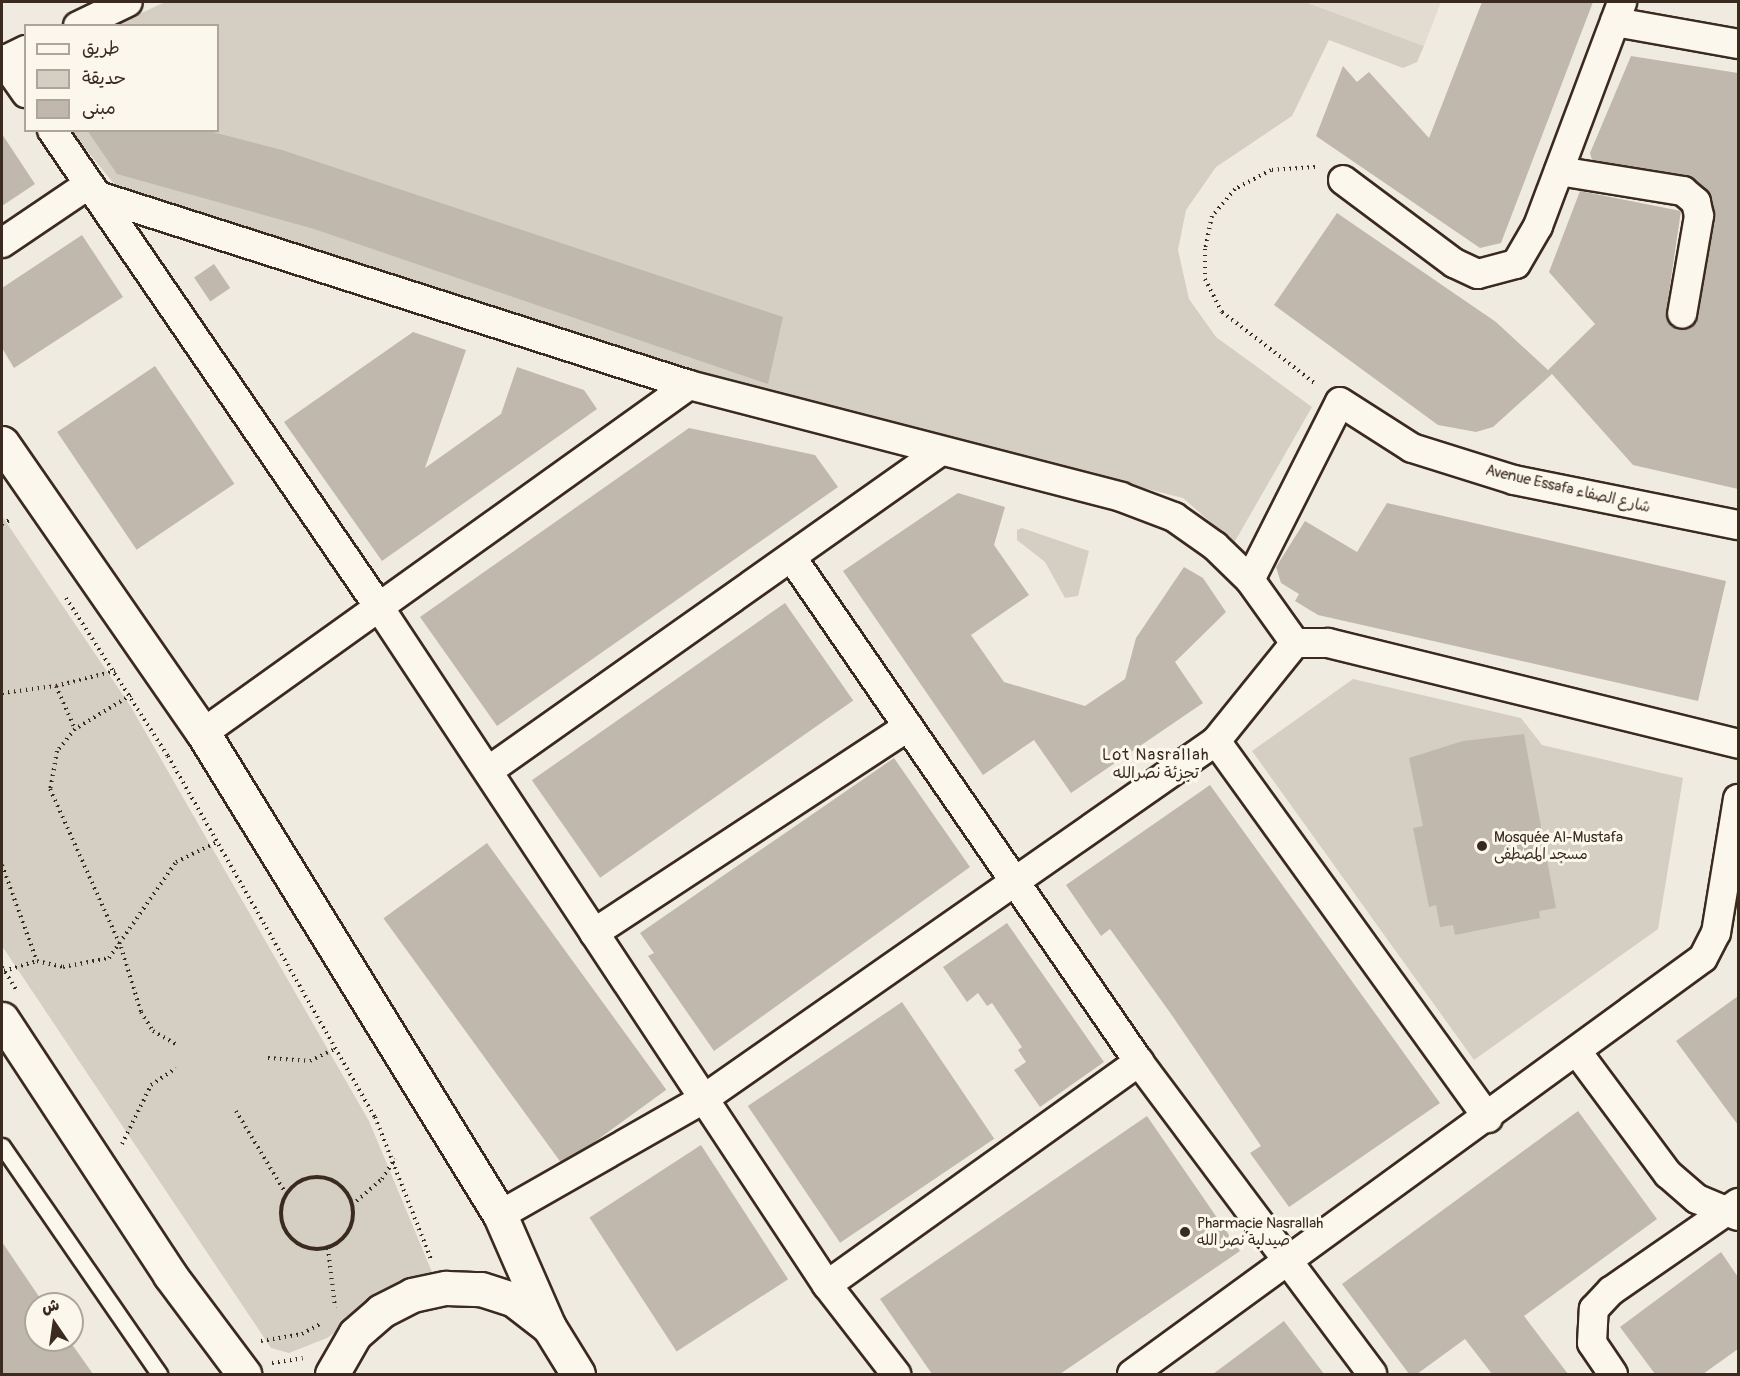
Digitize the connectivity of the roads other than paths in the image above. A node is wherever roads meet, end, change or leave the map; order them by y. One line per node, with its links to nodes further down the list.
1 (128, 2): 3 (street)
2 (1619, 12): 4 (street); 8 (street)
3 (76, 17)
4 (1738, 44)
5 (10, 57): 6 (street)
6 (24, 88)
7 (53, 132): 10 (street)
8 (1559, 171): 9 (street); 12 (street)
9 (1343, 180)
10 (95, 190): 11 (street); 13 (street); 19 (street)
11 (2, 243)
12 (1682, 314)
13 (689, 385): 15 (street); 19 (street)
14 (2, 443): 22 (main road)
15 (938, 453): 17 (street); 18 (street)
16 (1738, 525): 18 (street, Avenue Essafa شارع الصفاء)
17 (792, 558): 21 (street); 25 (street)
18 (1250, 580): 20 (street)
19 (381, 610): 22 (street); 25 (street)
20 (1295, 643): 23 (street); 24 (street)
21 (908, 727): 27 (street); 28 (street)
22 (203, 733): 36 (main road)
23 (1216, 741): 27 (street); 33 (street)
24 (1738, 744)
25 (488, 771): 28 (street)
26 (1738, 799): 30 (street)
27 (1013, 879): 31 (street); 32 (street)
28 (594, 933): 32 (street)
29 (12, 1009): 40 (main road)
30 (1578, 1053): 33 (street); 35 (street)
31 (1139, 1062): 37 (street); 38 (street)
32 (702, 1100): 36 (street); 38 (street)
33 (1488, 1118): 37 (street)
34 (2, 1146): 42 (lane)
35 (1733, 1211): 47 (street)
36 (500, 1215): 39 (main road)
37 (1291, 1260): 45 (street); 46 (street)
38 (827, 1285): 44 (street)
39 (549, 1327): 41 (main road); 43 (main road)
40 (255, 1366)
41 (579, 1369)
42 (159, 1374)
43 (332, 1374)
44 (896, 1374)
45 (1132, 1374)
46 (1372, 1374)
47 (1613, 1374)

